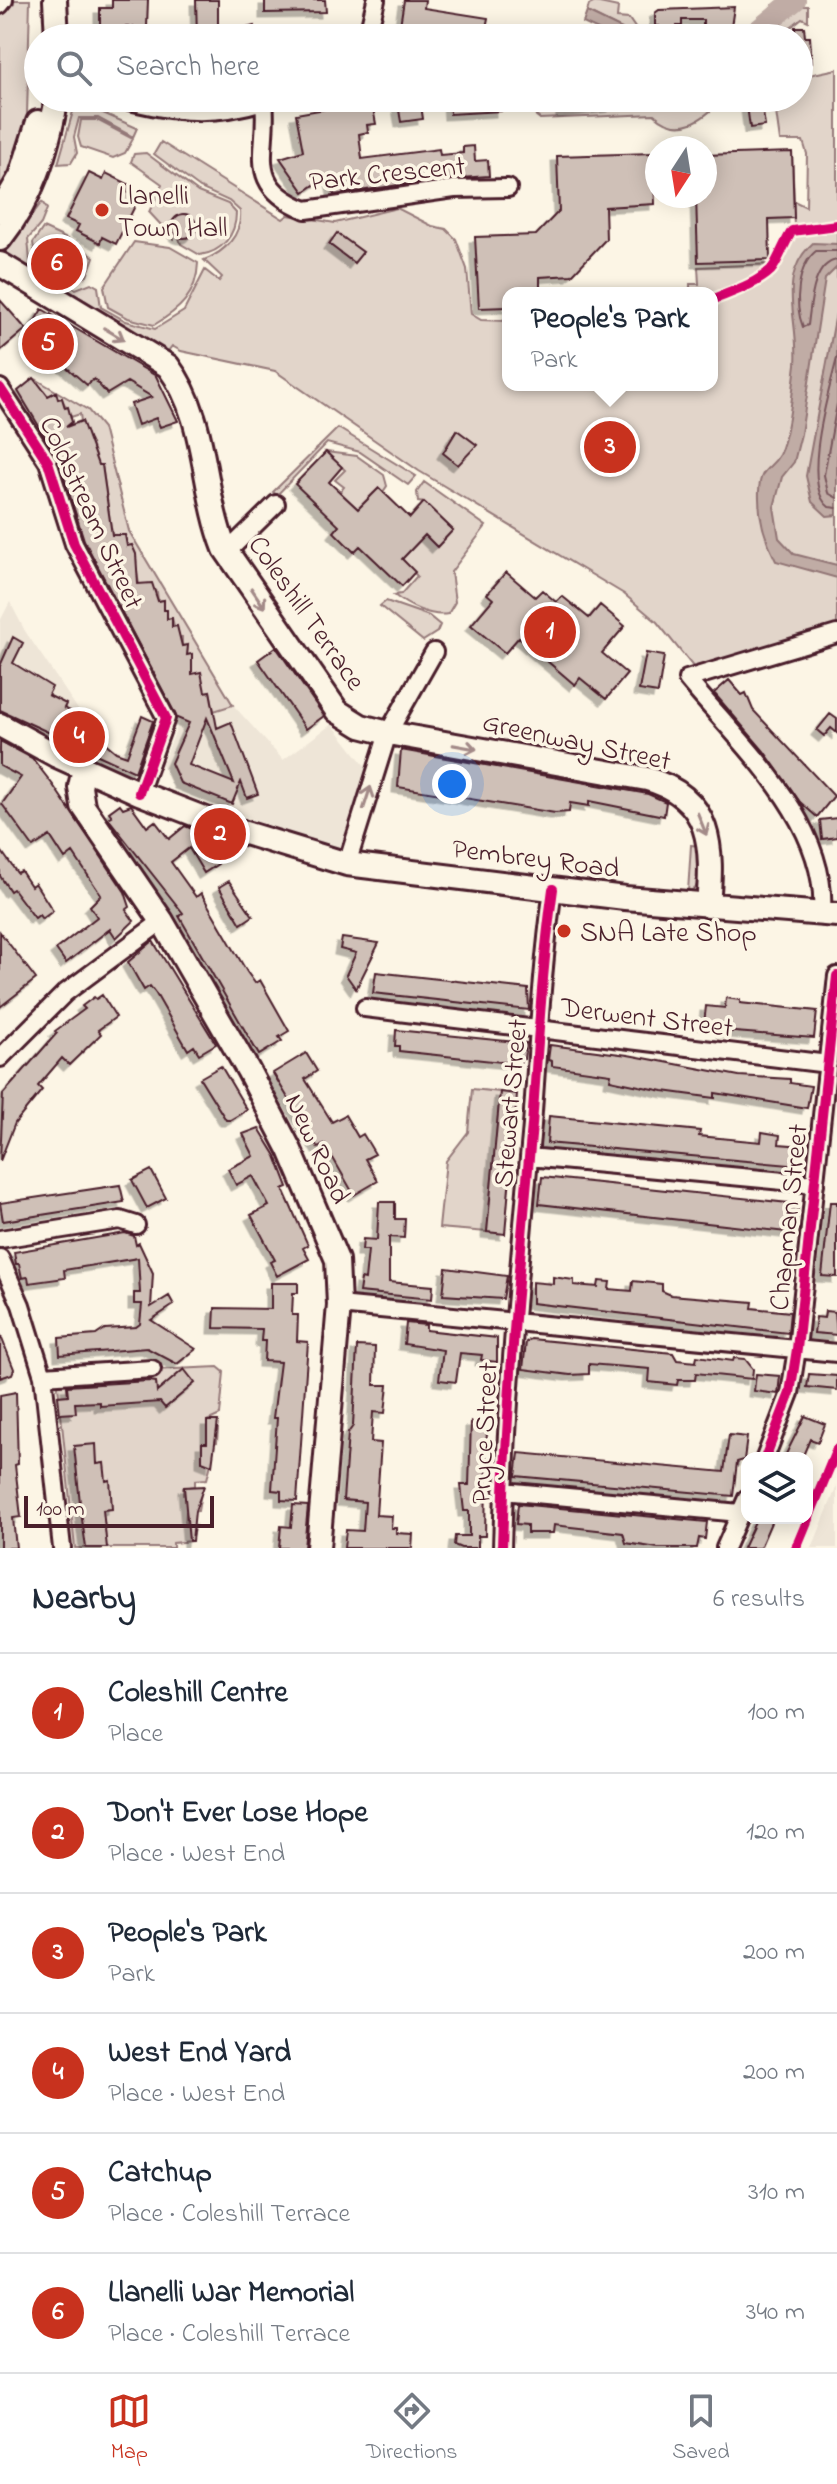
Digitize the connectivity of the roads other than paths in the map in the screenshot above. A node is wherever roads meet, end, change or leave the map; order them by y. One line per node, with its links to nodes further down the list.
1 (4, 0): 5 (street)
2 (41, 0): 6 (main road)
3 (55, 0): 7 (main road)
4 (376, 0): 8 (street)
5 (0, 5)
6 (42, 24)
7 (56, 24)
8 (370, 24)
9 (40, 112): 15 (main road)
10 (54, 112): 16 (main road)
11 (183, 112): 12 (street)
12 (224, 112)
13 (267, 112): 14 (street, Park Crescent)
14 (508, 188)
15 (0, 212)
16 (0, 239)
17 (0, 264): 20 (main road, Coleshill Terrace, one-way to 20)
18 (0, 388): 26 (street, Coldstream Street)
19 (276, 504): 20 (street)
20 (227, 552): 24 (main road, Coleshill Terrace, one-way to 24)
21 (837, 634): 30 (street)
22 (434, 652): 24 (street)
23 (0, 725): 25 (main road, Pembrey Road)
24 (388, 733): 27 (street, one-way to 24); 29 (main road, Greenway Street, one-way to 29)
25 (92, 772): 26 (main road, Pembrey Road); 31 (main road, New Road)
26 (139, 793): 27 (main road, Pembrey Road)
27 (347, 864): 28 (main road, Pembrey Road)
28 (553, 889): 29 (main road, Pembrey Road); 34 (street, Stewart Street)
29 (708, 906): 30 (main road, Pembrey Road)
30 (830, 915)
31 (162, 921): 35 (street); 42 (main road, New Road)
32 (837, 976): 36 (street, Chapman Street)
33 (365, 1008): 34 (street, Derwent Street)
34 (540, 1029): 36 (street, Derwent Street); 37 (street, Stewart Street)
35 (0, 1058)
36 (828, 1064): 38 (street, Chapman Street)
37 (529, 1157): 38 (street); 43 (street, Stewart Street)
38 (815, 1184): 44 (street, Chapman Street)
39 (136, 1225): 40 (street)
40 (0, 1239)
41 (0, 1258): 47 (street)
42 (339, 1305): 43 (street); 53 (main road, New Road)
43 (514, 1321): 44 (street); 49 (street, Pryce Street)
44 (797, 1349): 45 (street); 48 (street, Chapman Street)
45 (837, 1353)
46 (152, 1369): 47 (street)
47 (43, 1376): 52 (street)
48 (767, 1452)
49 (503, 1491): 50 (street); 54 (street, Pryce Street)
50 (741, 1506)
51 (741, 1513): 55 (street)
52 (62, 1548)
53 (318, 1548)
54 (502, 1548)
55 (725, 1548)

